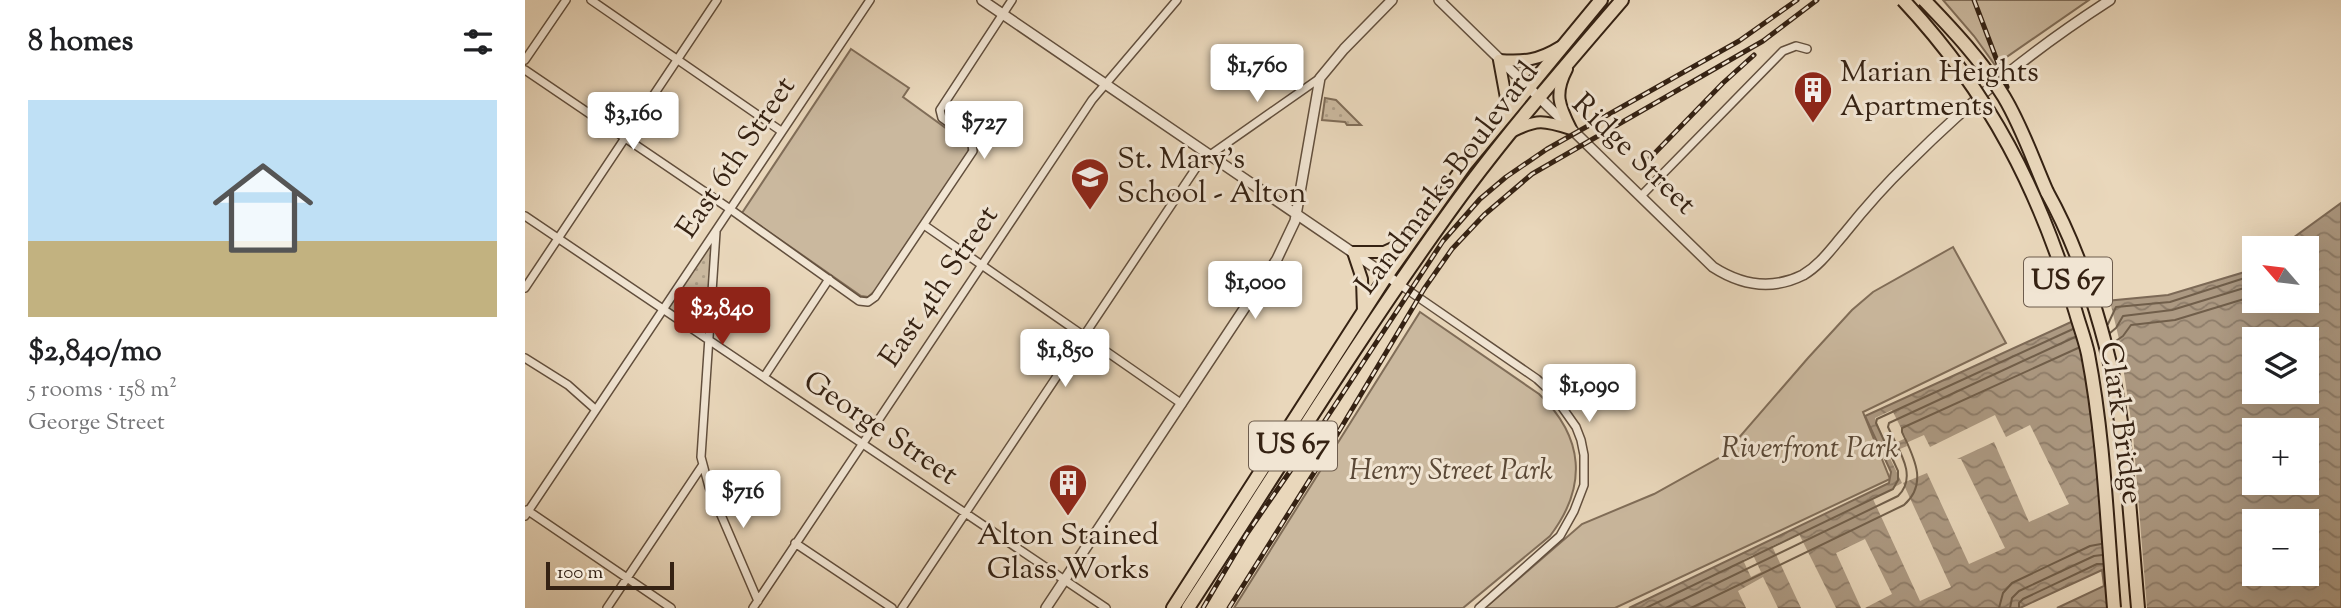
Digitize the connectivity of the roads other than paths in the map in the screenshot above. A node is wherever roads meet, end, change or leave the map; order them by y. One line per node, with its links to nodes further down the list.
1 (566, 0): 20 (street)
2 (591, 0): 19 (street)
3 (717, 0): 19 (street)
4 (870, 0): 29 (street, East 6th Street)
5 (982, 0): 15 (street)
6 (1013, 0): 15 (street)
7 (1177, 0): 24 (street, East 4th Street)
8 (1392, 0): 23 (street)
9 (1439, 0): 21 (street, Ridge Street)
10 (1601, 0): 16 (highway, Landmarks Boulevard / US 67)
11 (1622, 0): 18 (highway, Landmarks Boulevard / US 67)
12 (1903, 0): 71 (highway, Clark Bridge / US 67, bridge)
13 (1924, 0): 72 (highway, Clark Bridge / US 67, bridge)
14 (2110, 0): 32 (street, Ridge Street)
15 (1004, 15): 24 (street); 36 (street)
16 (1562, 45): 21 (main road); 25 (highway, Landmarks Boulevard / US 67)
17 (1807, 49): 32 (street)
18 (1574, 55): 26 (highway, Landmarks Boulevard / US 67); 28 (main road)
19 (678, 58): 29 (street); 30 (street)
20 (525, 60)
21 (1499, 60): 25 (street, Ridge Street); 27 (main road)
22 (525, 70): 30 (street)
23 (1320, 78): 31 (street); 34 (street)
24 (1105, 85): 31 (street); 41 (street, East 4th Street)
25 (1529, 88): 26 (street, Ridge Street); 27 (highway, Landmarks Boulevard / US 67)
26 (1540, 98): 27 (highway, Landmarks Boulevard / US 67); 28 (street, Ridge Street)
27 (1504, 129): 28 (main road); 39 (highway, Landmarks Boulevard / US 67); 44 (highway, Landmarks Boulevard / US 67)
28 (1571, 129): 32 (street, Ridge Street)
29 (781, 131): 33 (street, East 6th Street)
30 (625, 137): 33 (street); 38 (street)
31 (1208, 153): 34 (street); 48 (street)
32 (1641, 196)
33 (730, 209): 37 (street, East 6th Street); 43 (street)
34 (1296, 214): 40 (street); 52 (street)
35 (525, 216): 38 (street, George Street)
36 (924, 225): 41 (street); 43 (street)
37 (717, 228): 46 (street, East 6th Street); 49 (street)
38 (558, 238): 45 (street); 46 (street, George Street)
39 (1415, 238): 40 (main road); 42 (highway, Landmarks Boulevard / US 67)
40 (1353, 252): 42 (street); 47 (main road)
41 (982, 265): 48 (street); 54 (street, East 4th Street)
42 (1387, 275): 44 (street); 47 (highway, Landmarks Boulevard / US 67)
43 (829, 279): 51 (street)
44 (1399, 284): 69 (highway, Landmarks Boulevard / US 67); 70 (street)
45 (525, 288)
46 (664, 308): 49 (street, George Street); 53 (street, East 6th Street)
47 (1363, 311): 68 (highway, Landmarks Boulevard / US 67)
48 (1084, 335): 52 (street); 57 (street)
49 (708, 339): 51 (street, George Street); 55 (street)
50 (525, 358): 53 (street)
51 (764, 377): 54 (street, George Street)
52 (1182, 404): 60 (street)
53 (595, 410): 56 (street, East 6th Street)
54 (862, 444): 57 (street, George Street); 58 (street, East 4th Street)
55 (702, 466): 59 (street); 61 (street)
56 (526, 511): 59 (street)
57 (965, 513): 60 (street, George Street); 65 (street)
58 (795, 543): 61 (street, East 4th Street); 64 (street)
59 (627, 578): 62 (street); 63 (street)
60 (1065, 580): 66 (street); 67 (street, George Street)
61 (756, 604)
62 (607, 608)
63 (671, 608)
64 (892, 608)
65 (902, 608)
66 (1047, 608)
67 (1106, 608)
68 (1173, 608)
69 (1188, 608)
70 (1479, 608)
71 (2114, 608)
72 (2138, 608)

